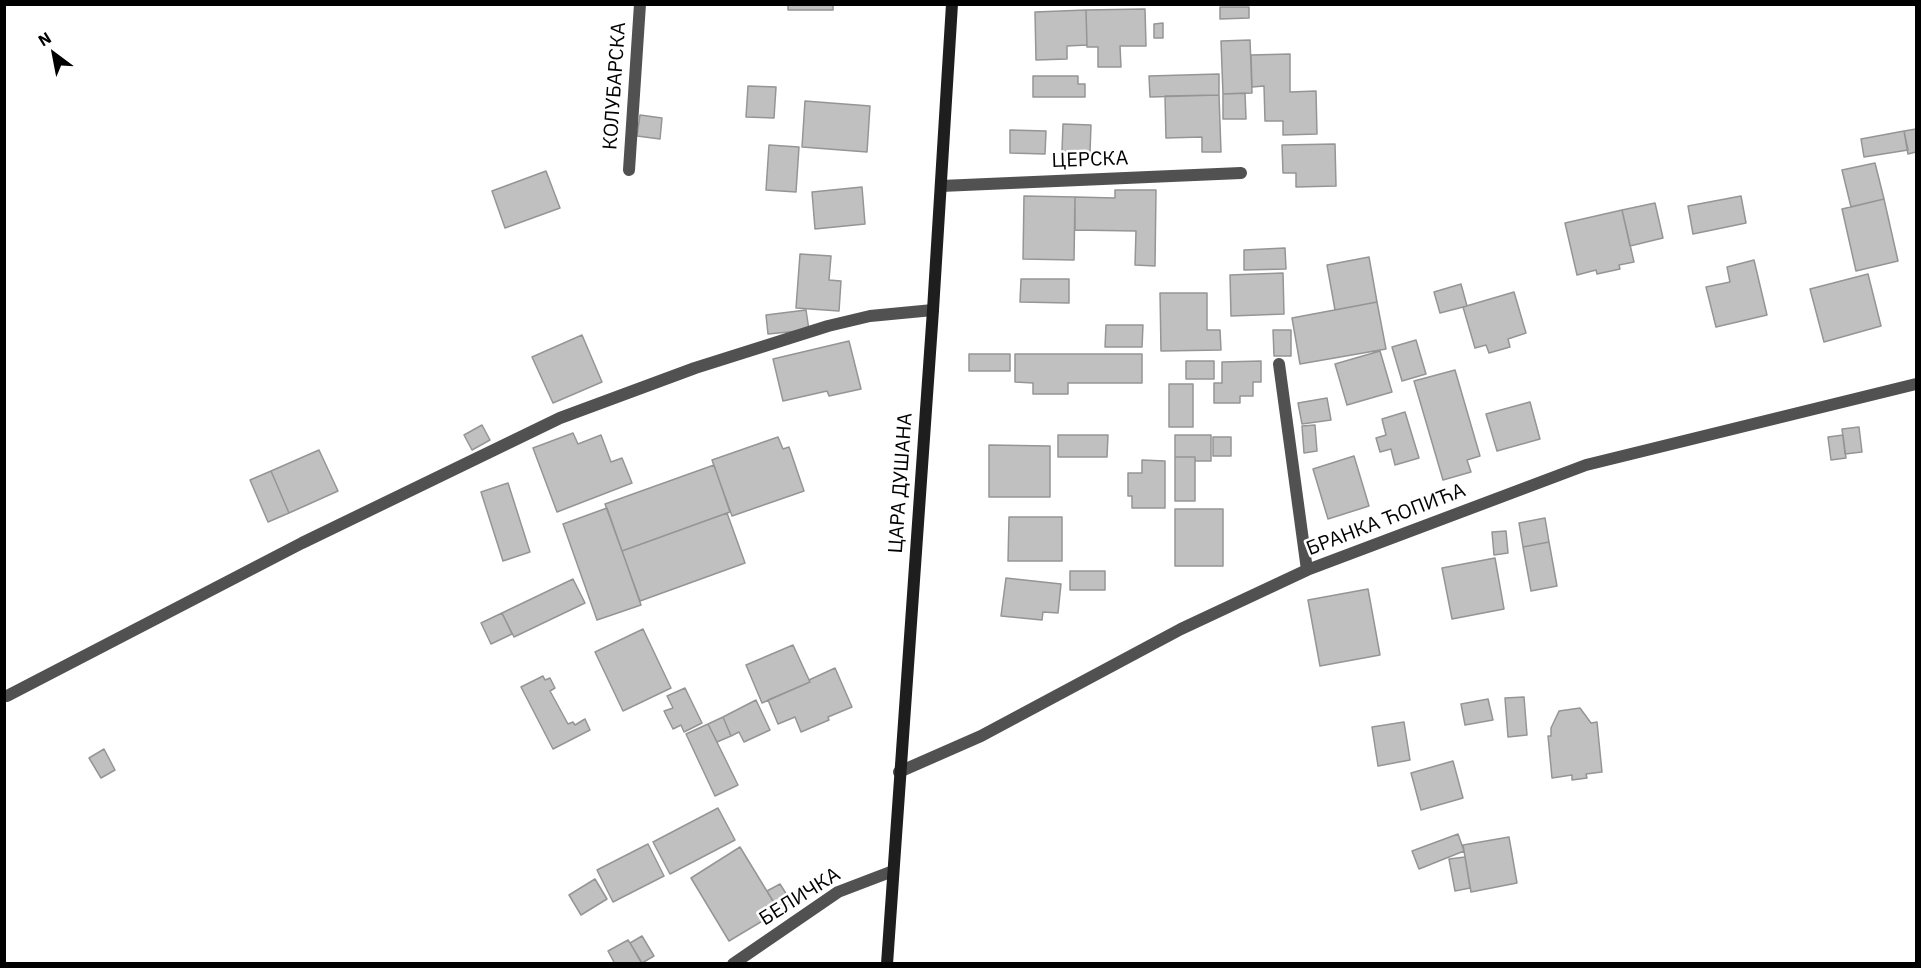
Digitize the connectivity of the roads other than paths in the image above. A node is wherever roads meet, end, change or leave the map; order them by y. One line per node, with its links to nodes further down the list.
1 (640, 4): 3 (street, КОЛУБАРСКА)
2 (952, 4): 5 (main road, ЦАРА ДУШАНА)
3 (629, 170)
4 (1241, 173): 5 (street, ЦЕРСКА)
5 (940, 186): 6 (main road, ЦАРА ДУШАНА)
6 (933, 310): 10 (street); 11 (main road, ЦАРА ДУШАНА)
7 (1279, 364): 9 (street)
8 (1917, 384): 9 (street, БРАНКА ЋОПИЋА)
9 (1307, 570): 11 (street, БРАНКА ЋОПИЋА)
10 (7, 696)
11 (899, 772): 12 (main road, ЦАРА ДУШАНА)
12 (893, 871): 13 (street, БЕЛИЧКА); 14 (main road, ЦАРА ДУШАНА)
13 (733, 963)
14 (887, 963)

